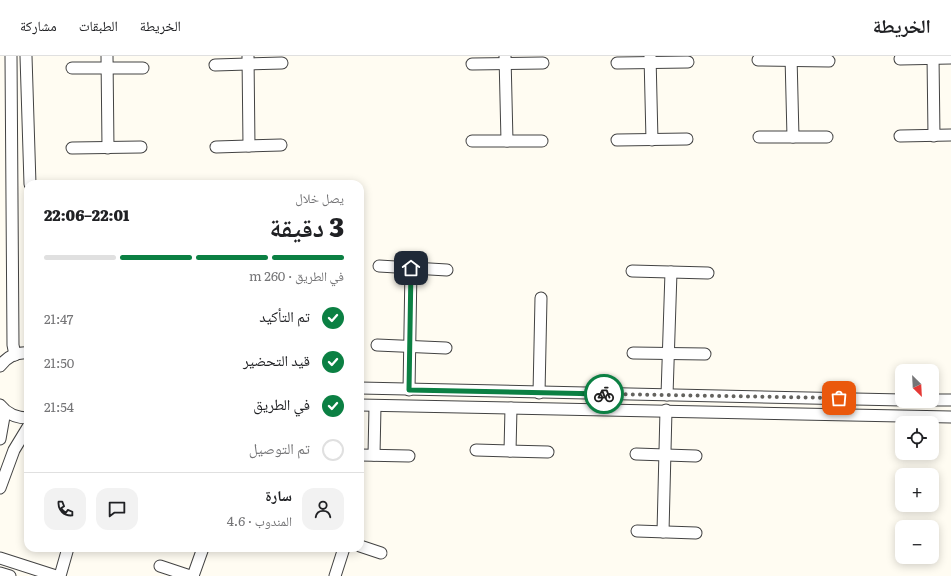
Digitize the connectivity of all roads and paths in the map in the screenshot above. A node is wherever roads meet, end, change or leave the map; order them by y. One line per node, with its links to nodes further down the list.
1 (11, 56): 55 (street)
2 (26, 56): 40 (street)
3 (107, 56): 20 (street)
4 (933, 57): 6 (street); 8 (street); 24 (street)
5 (791, 58): 11 (street); 12 (street); 26 (street)
6 (951, 58)
7 (650, 59): 13 (street); 15 (street); 30 (street)
8 (900, 59)
9 (248, 60): 14 (street); 18 (street); 35 (street)
10 (505, 60): 16 (street); 17 (street); 31 (street)
11 (758, 60)
12 (829, 61)
13 (688, 62)
14 (282, 63)
15 (618, 63)
16 (472, 64)
17 (543, 64)
18 (215, 65)
19 (72, 68): 20 (street)
20 (107, 68): 21 (street); 38 (street)
21 (143, 68)
22 (951, 135): 24 (street)
23 (900, 136): 24 (street)
24 (934, 136)
25 (759, 137): 26 (street)
26 (793, 137): 27 (street)
27 (827, 137)
28 (688, 139): 30 (street)
29 (617, 140): 30 (street)
30 (652, 140)
31 (507, 141): 32 (street); 33 (street)
32 (542, 141)
33 (472, 142)
34 (281, 145): 35 (street)
35 (249, 146): 36 (street)
36 (216, 147)
37 (72, 148): 38 (street)
38 (108, 148): 39 (street)
39 (141, 148)
40 (30, 180)
41 (379, 266): 42 (street)
42 (411, 268): 43 (street); 49 (street)
43 (447, 270)
44 (632, 271): 45 (street)
45 (671, 272): 46 (street); 53 (street)
46 (708, 273)
47 (541, 298): 59 (street)
48 (377, 345): 49 (street)
49 (410, 347): 50 (street); 58 (street)
50 (446, 348)
51 (633, 353): 53 (street)
52 (24, 354): 55 (street)
53 (668, 354): 54 (street); 60 (street)
54 (705, 354)
55 (15, 355): 56 (street)
56 (0, 366)
57 (364, 388): 58 (street)
58 (409, 390): 59 (street)
59 (539, 393): 60 (street)
60 (667, 395): 61 (street)
61 (895, 400)
62 (939, 400): 63 (street)
63 (951, 400)
64 (364, 405): 65 (street)
65 (375, 406): 67 (street); 78 (street)
66 (2, 408): 69 (street); 72 (street)
67 (511, 408): 68 (street); 74 (street)
68 (666, 410): 70 (street); 79 (street)
69 (24, 417)
70 (951, 417)
71 (24, 434): 82 (street)
72 (0, 439)
73 (476, 450): 74 (street)
74 (510, 451): 75 (street)
75 (548, 452)
76 (636, 454): 79 (street)
77 (364, 455): 78 (street)
78 (374, 455): 80 (street)
79 (664, 455): 81 (street); 84 (street)
80 (409, 456)
81 (696, 456)
82 (0, 488)
83 (637, 531): 84 (street)
84 (663, 532): 85 (street)
85 (696, 533)
86 (364, 547): 90 (street)
87 (67, 552): 94 (street)
88 (201, 552): 95 (street)
89 (343, 552): 96 (street)
90 (381, 553)
91 (0, 558): 93 (street)
92 (160, 566): 95 (street)
93 (56, 576)
94 (60, 576)
95 (192, 576)
96 (335, 576)

